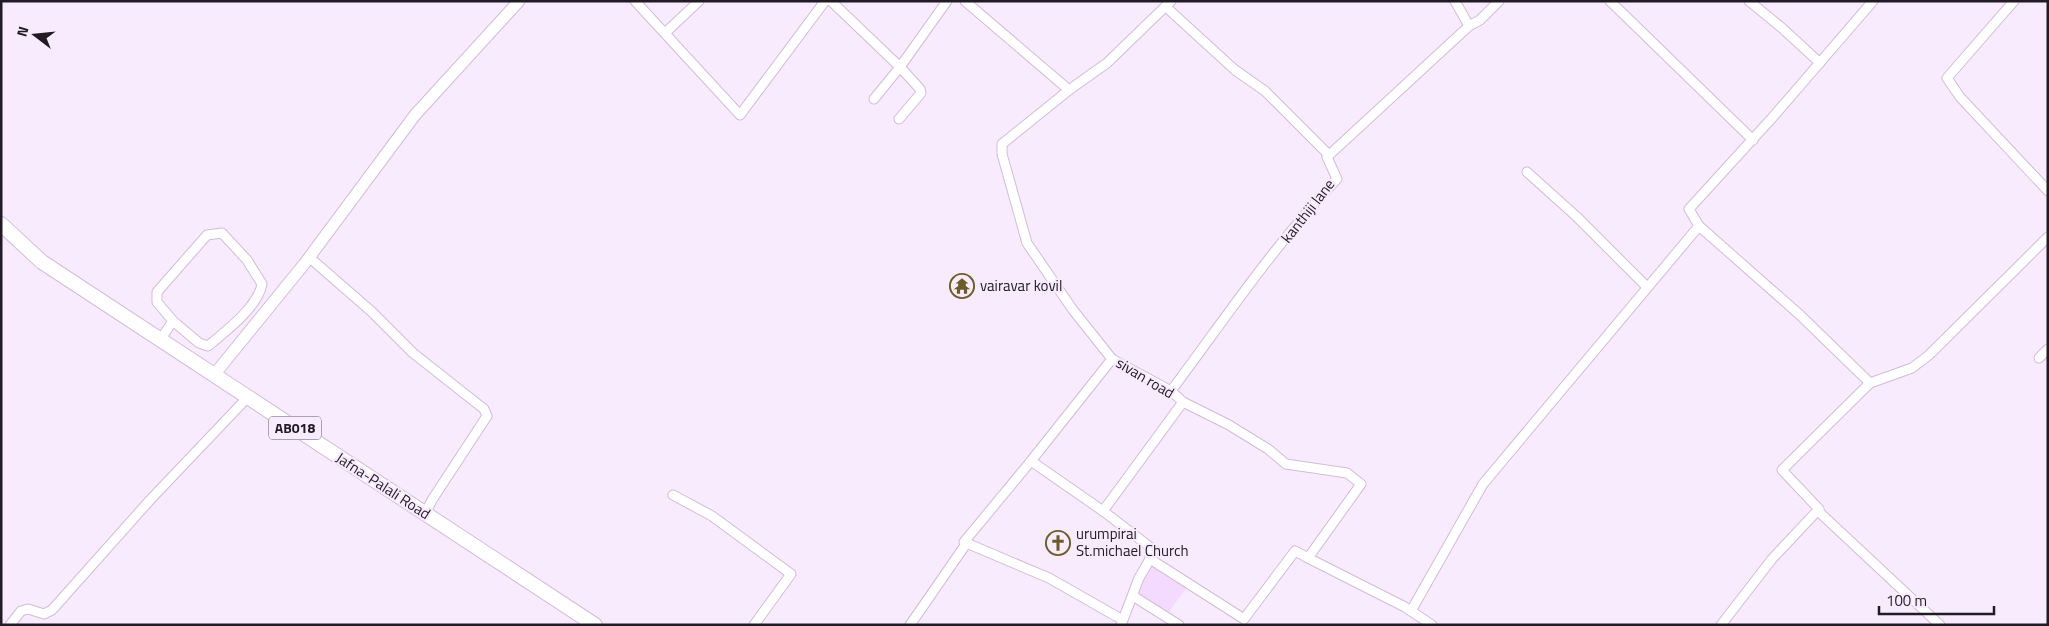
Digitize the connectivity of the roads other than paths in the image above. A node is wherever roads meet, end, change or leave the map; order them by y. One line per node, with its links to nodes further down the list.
1 (519, 1): 29 (street)
2 (635, 1): 16 (street)
3 (699, 1): 16 (street)
4 (825, 1): 16 (street)
5 (830, 1): 18 (street)
6 (947, 1): 18 (street)
7 (965, 1): 19 (street)
8 (1455, 1): 15 (street)
9 (1499, 1): 15 (street, kanthiji lane)
10 (1610, 1): 22 (street)
11 (1749, 1): 17 (street)
12 (1873, 1): 17 (street)
13 (2014, 1): 25 (street)
14 (1169, 4): 19 (street); 23 (street)
15 (1469, 26): 23 (street, kanthiji lane)
16 (666, 33)
17 (1820, 63): 22 (street)
18 (900, 67): 20 (street); 21 (street)
19 (1069, 90): 35 (street, sivan road)
20 (874, 99)
21 (899, 120)
22 (1753, 140): 27 (street)
23 (1329, 155): 38 (street, kanthiji lane)
24 (1527, 172): 30 (street)
25 (2048, 191)
26 (1, 224): 32 (main road, Jafna-Palali Road / AB018)
27 (1699, 226): 30 (street); 37 (street)
28 (2048, 236): 37 (street)
29 (309, 257): 36 (street); 45 (street)
30 (1648, 287): 50 (street)
31 (173, 321): 31 (street); 32 (street)
32 (160, 340): 36 (main road, Jafna-Palali Road / AB018)
33 (2048, 349): 34 (street)
34 (2038, 358)
35 (1112, 359): 38 (street, sivan road); 41 (street)
36 (214, 375): 39 (main road, Jafna-Palali Road / AB018)
37 (1870, 383): 44 (street)
38 (1171, 392): 40 (street, sivan road)
39 (248, 397): 45 (main road, Jafna-Palali Road / AB018); 53 (street)
40 (1183, 402): 43 (street); 47 (street, sivan road)
41 (1031, 461): 43 (street); 46 (street)
42 (673, 495): 55 (street)
43 (1103, 511): 48 (street)
44 (1818, 511): 59 (street); 60 (street)
45 (425, 514): 54 (main road, Jafna-Palali Road / AB018)
46 (966, 544): 51 (street); 56 (street)
47 (1308, 558): 50 (street); 52 (street)
48 (1150, 559): 49 (street); 52 (street)
49 (1133, 596): 51 (street); 57 (street)
50 (1410, 611): 58 (street)
51 (1121, 622)
52 (1242, 622)
53 (10, 625)
54 (595, 625)
55 (754, 625)
56 (910, 625)
57 (1179, 625)
58 (1432, 625)
59 (1721, 625)
60 (1940, 625)

